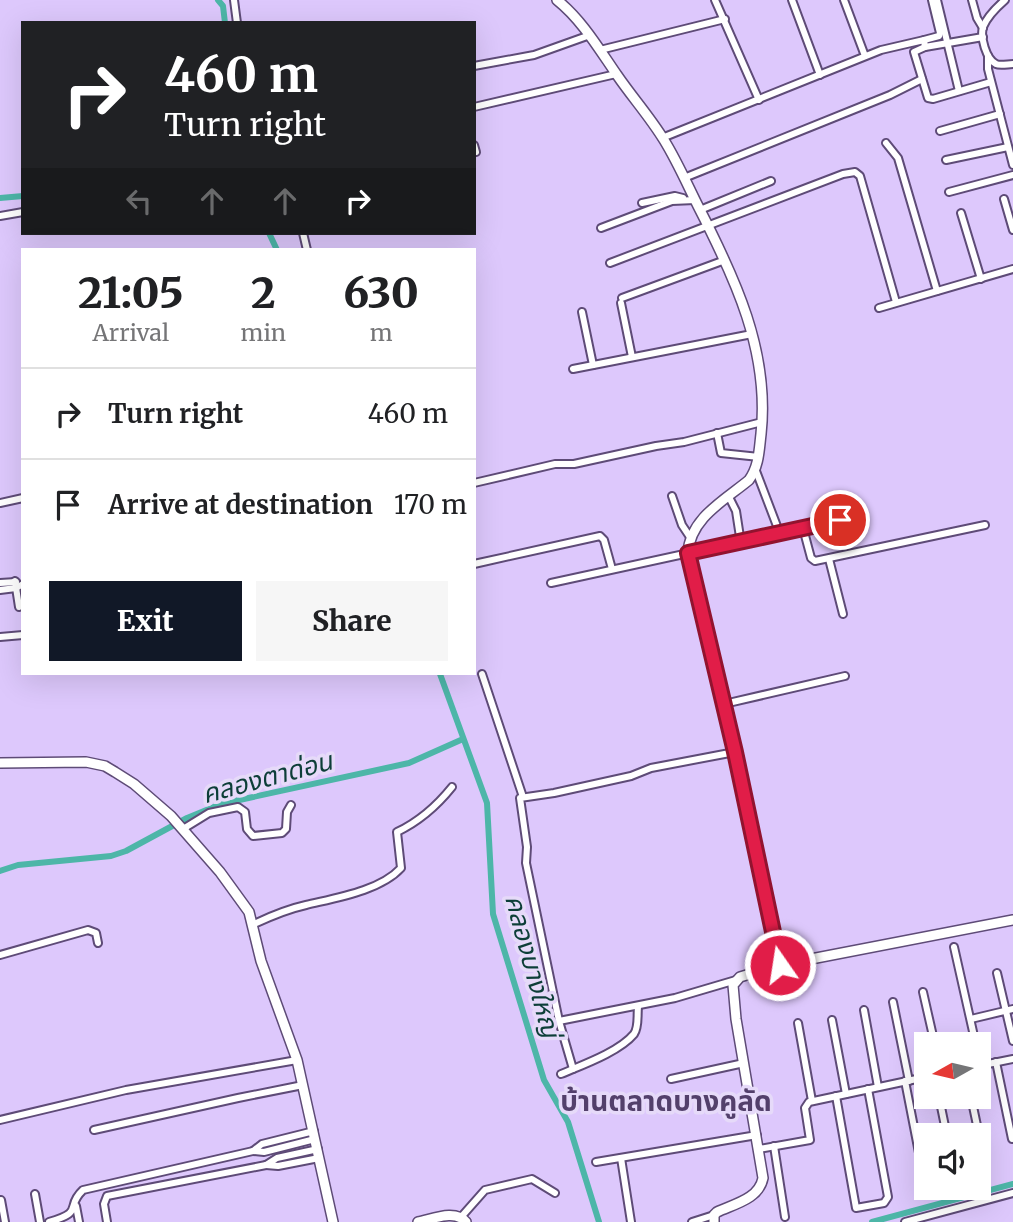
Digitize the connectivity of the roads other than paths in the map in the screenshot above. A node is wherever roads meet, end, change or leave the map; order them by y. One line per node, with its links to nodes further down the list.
1 (234, 0): 10 (street)
2 (558, 0): 12 (street)
3 (715, 0): 9 (street)
4 (792, 0): 22 (street)
5 (844, 0): 17 (street)
6 (934, 0): 14 (street); 15 (street)
7 (972, 0): 11 (street)
8 (1005, 0): 11 (street)
9 (725, 19): 16 (street); 26 (street)
10 (237, 21)
11 (983, 28): 13 (street)
12 (590, 35): 16 (street); 20 (street)
13 (983, 37): 14 (street); 18 (street)
14 (948, 43): 15 (street); 25 (street)
15 (924, 44): 17 (street); 23 (street)
16 (600, 50): 21 (street)
17 (865, 56): 22 (street)
18 (988, 56): 19 (street); 24 (street)
19 (1013, 64)
20 (476, 66)
21 (616, 74): 27 (street); 30 (street)
22 (820, 75): 26 (street)
23 (922, 79): 25 (street); 36 (street)
24 (991, 82): 25 (street); 28 (street)
25 (959, 91)
26 (759, 100): 30 (street)
27 (476, 107)
28 (1000, 114): 29 (street); 32 (street)
29 (940, 131)
30 (662, 138): 36 (street)
31 (886, 143): 53 (street)
32 (1008, 146): 33 (street); 34 (street)
33 (946, 160)
34 (1013, 165)
35 (1013, 175): 38 (street)
36 (684, 178): 40 (street)
37 (772, 181): 42 (street)
38 (949, 192)
39 (1004, 199): 48 (street)
40 (690, 200): 41 (street); 42 (street); 47 (street)
41 (642, 203)
42 (700, 210): 46 (street)
43 (21, 212): 45 (street)
44 (961, 213): 52 (street)
45 (0, 216)
46 (708, 226): 49 (street); 50 (street); 54 (street)
47 (601, 228)
48 (1013, 230)
49 (725, 260): 57 (street); 58 (street)
50 (610, 263)
51 (1013, 269): 52 (street)
52 (981, 279): 53 (street)
53 (937, 291): 54 (street)
54 (897, 302): 55 (street)
55 (879, 308)
56 (582, 312): 59 (street)
57 (752, 334): 58 (street); 61 (street)
58 (632, 357): 59 (street)
59 (593, 365): 60 (street)
60 (573, 369)
61 (762, 422): 62 (street); 63 (street)
62 (717, 433): 63 (street); 65 (street)
63 (759, 457): 64 (street)
64 (755, 471): 67 (street); 73 (street)
65 (476, 483)
66 (672, 496): 74 (street)
67 (729, 497): 74 (street); 75 (street)
68 (21, 498): 69 (street)
69 (0, 503)
70 (840, 520): 72 (street)
71 (985, 525): 77 (street)
72 (803, 528): 73 (street); 77 (street)
73 (780, 534): 76 (street)
74 (690, 537): 76 (street)
75 (740, 537)
76 (688, 553): 79 (street); 90 (street)
77 (829, 559): 85 (street)
78 (476, 564): 79 (street)
79 (612, 569): 81 (street)
80 (0, 583): 82 (street)
81 (551, 583)
82 (19, 584): 83 (street); 84 (street)
83 (0, 590)
84 (19, 607)
85 (842, 614)
86 (21, 635): 87 (street)
87 (0, 636)
88 (481, 674): 94 (street)
89 (845, 676): 90 (street)
90 (723, 704): 91 (street)
91 (735, 752): 94 (street); 102 (street)
92 (0, 763): 96 (street)
93 (452, 787): 98 (street)
94 (523, 797): 112 (street)
95 (291, 805): 96 (street)
96 (181, 828): 98 (street)
97 (1013, 920): 99 (street)
98 (254, 924): 118 (street)
99 (952, 940): 102 (street); 110 (street)
100 (98, 943): 101 (street)
101 (0, 955)
102 (780, 965): 104 (street)
103 (997, 973): 109 (street)
104 (736, 980): 107 (street); 120 (street)
105 (923, 992): 114 (street)
106 (893, 1002): 126 (street)
107 (638, 1007): 112 (street); 122 (street)
108 (863, 1010): 128 (street)
109 (1009, 1010): 110 (street); 116 (street)
110 (971, 1019): 115 (street)
111 (832, 1020): 130 (street)
112 (559, 1021): 122 (street)
113 (798, 1023): 132 (street)
114 (932, 1032)
115 (974, 1032)
116 (1013, 1041)
117 (1013, 1059): 119 (street)
118 (297, 1060): 127 (street); 133 (street)
119 (996, 1062): 121 (street); 137 (street)
120 (744, 1063): 124 (street); 136 (street)
121 (991, 1063)
122 (573, 1069): 123 (street)
123 (561, 1074)
124 (671, 1079)
125 (914, 1080): 126 (street)
126 (907, 1081): 128 (street); 134 (street)
127 (303, 1085): 135 (street); 138 (street)
128 (878, 1087): 129 (street)
129 (869, 1089): 130 (street); 131 (street)
130 (846, 1094): 131 (street)
131 (836, 1096): 132 (street)
132 (812, 1101): 139 (street)
133 (0, 1120)
134 (914, 1125)
135 (94, 1130)
136 (757, 1135): 140 (street); 141 (street)
137 (1012, 1139)
138 (316, 1144): 147 (street); 155 (street); 156 (street)
139 (774, 1146): 140 (street); 148 (street)
140 (759, 1149): 149 (street)
141 (621, 1158): 142 (street); 158 (street)
142 (596, 1162)
143 (555, 1193): 150 (street)
144 (1013, 1193): 160 (street)
145 (35, 1194): 152 (street)
146 (1, 1200): 151 (street)
147 (76, 1204): 153 (street); 154 (street)
148 (785, 1217)
149 (714, 1218): 159 (street)
150 (464, 1219): 157 (street)
151 (5, 1222)
152 (40, 1222)
153 (49, 1222)
154 (79, 1222)
155 (107, 1222)
156 (333, 1222)
157 (418, 1222)
158 (631, 1222)
159 (692, 1222)
160 (905, 1222)

